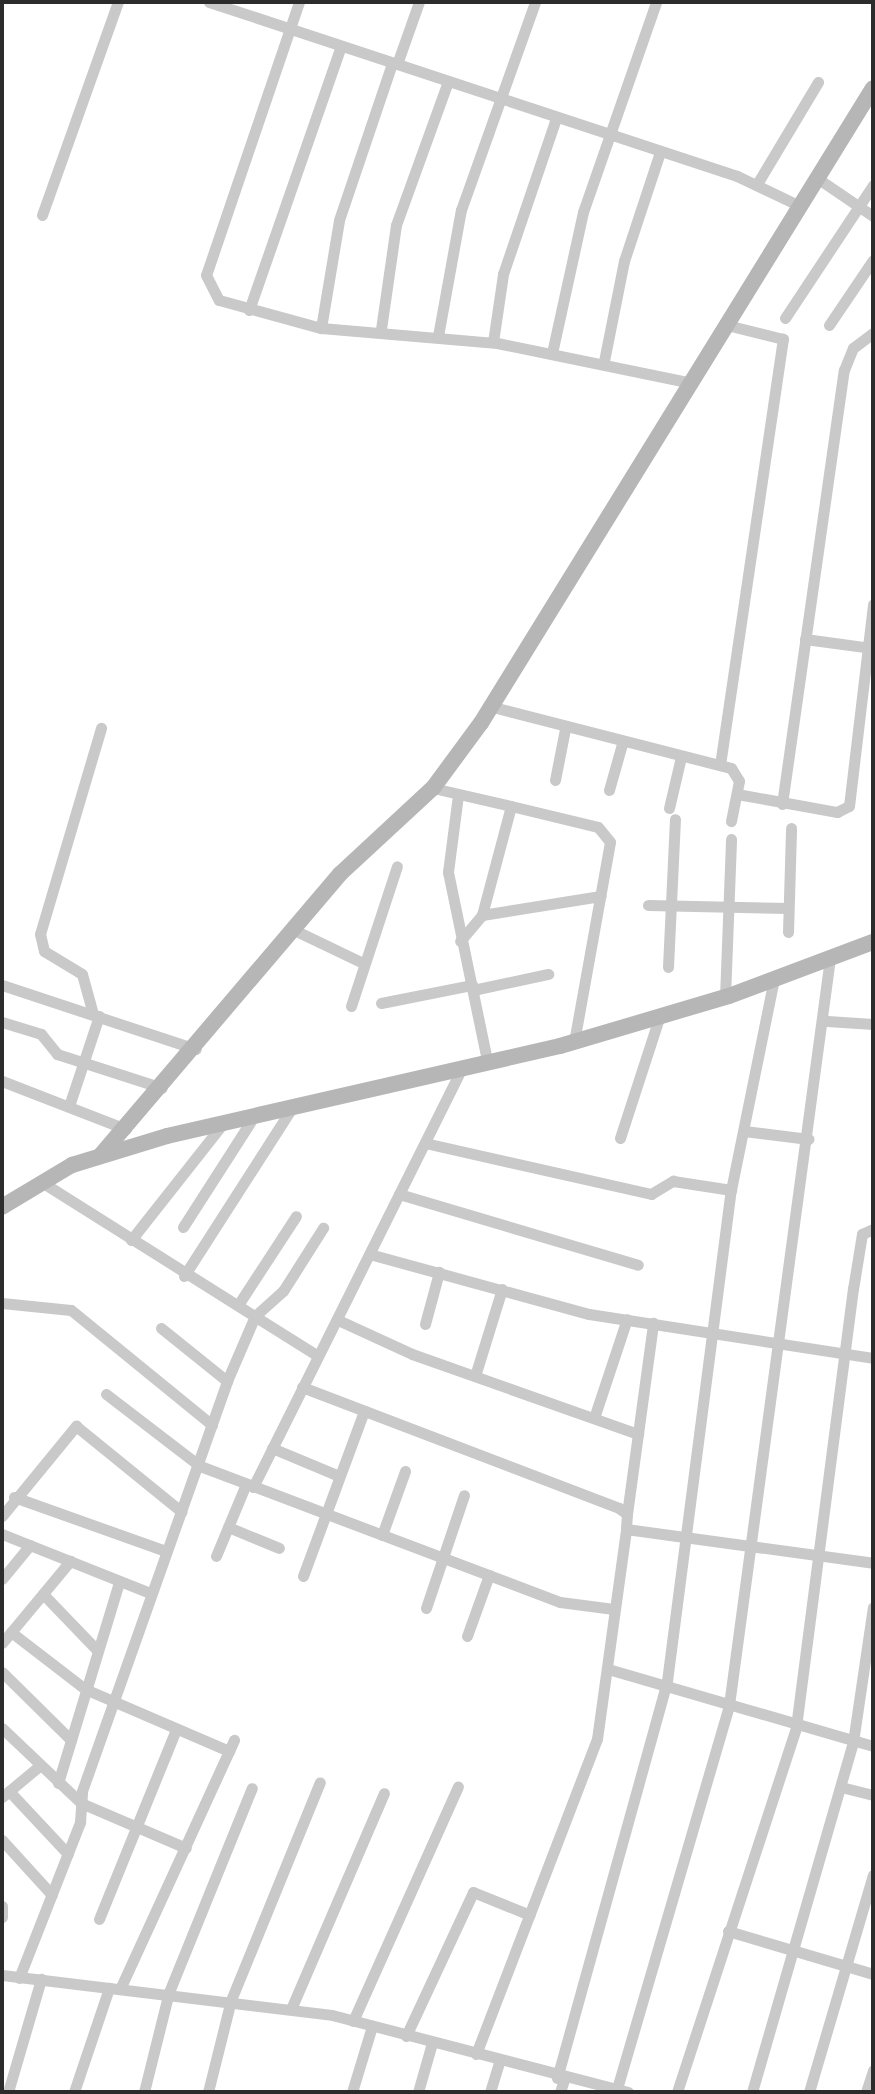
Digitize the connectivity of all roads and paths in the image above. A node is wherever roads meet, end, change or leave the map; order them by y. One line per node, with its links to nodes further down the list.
1 (118, 2): 22 (street)
2 (209, 2): 7 (street)
3 (299, 2): 7 (street)
4 (419, 2): 9 (street)
5 (535, 2): 13 (street)
6 (656, 2): 15 (street)
7 (289, 30): 8 (street); 25 (street)
8 (340, 48): 9 (street); 25 (street)
9 (394, 64): 10 (street); 29 (street)
10 (448, 81): 13 (street); 30 (street)
11 (818, 82): 18 (street)
12 (873, 88): 17 (street)
13 (503, 99): 14 (street); 32 (street)
14 (556, 118): 15 (street); 33 (street)
15 (607, 136): 16 (street); 34 (street)
16 (660, 152): 18 (street); 35 (street)
17 (817, 178): 20 (street); 21 (street)
18 (757, 184): 20 (street)
19 (873, 185): 21 (street)
20 (800, 206): 27 (street)
21 (859, 207): 23 (street); 26 (street)
22 (42, 215)
23 (873, 216)
24 (873, 260): 28 (street)
25 (249, 310): 29 (street)
26 (785, 318)
27 (727, 325): 36 (street); 45 (street)
28 (829, 325)
29 (321, 328): 30 (street)
30 (381, 329): 32 (street)
31 (873, 333): 38 (street)
32 (438, 336): 33 (street)
33 (493, 342): 34 (street)
34 (552, 353): 35 (street)
35 (604, 361): 36 (street)
36 (687, 382): 40 (street)
37 (873, 604): 39 (street)
38 (805, 639): 39 (street); 51 (street)
39 (870, 648): 51 (street)
40 (493, 707): 42 (street); 47 (street)
41 (101, 728): 77 (street)
42 (565, 729): 43 (street); 46 (street)
43 (622, 744): 44 (street); 48 (street)
44 (681, 757): 45 (street); 59 (street)
45 (720, 765): 49 (street)
46 (555, 780)
47 (433, 788): 50 (street); 63 (street)
48 (609, 790)
49 (737, 794): 51 (street); 53 (street)
50 (458, 795): 52 (street); 65 (street)
51 (782, 804)
52 (511, 806): 57 (street); 62 (street)
53 (731, 821)
54 (791, 828): 61 (street)
55 (731, 839): 60 (street)
56 (397, 866): 68 (street)
57 (600, 896): 62 (street); 82 (street)
58 (648, 905): 59 (street)
59 (671, 906): 60 (street); 69 (street)
60 (728, 907): 61 (street); 74 (street)
61 (788, 908): 64 (street)
62 (482, 915): 65 (street)
63 (292, 929): 68 (street); 83 (street)
64 (788, 932)
65 (460, 941): 73 (street)
66 (873, 942): 67 (street)
67 (830, 958): 71 (street); 79 (street)
68 (363, 963): 76 (street)
69 (668, 967)
70 (548, 974): 73 (street)
71 (774, 979): 74 (street); 94 (street)
72 (2, 985): 77 (street)
73 (472, 988): 75 (street); 85 (street)
74 (725, 997): 78 (street)
75 (381, 1003)
76 (351, 1006)
77 (96, 1015): 83 (street); 84 (street)
78 (660, 1015): 82 (street); 95 (street)
79 (827, 1021): 81 (street); 96 (street)
80 (2, 1022): 84 (street)
81 (873, 1024)
82 (574, 1042): 85 (street)
83 (197, 1049): 88 (street)
84 (85, 1060): 88 (street); 89 (street)
85 (487, 1061): 86 (street)
86 (462, 1068): 90 (street); 97 (street)
87 (2, 1081): 89 (street)
88 (162, 1088): 93 (street)
89 (69, 1106): 93 (street)
90 (293, 1106): 91 (street); 111 (street)
91 (255, 1114): 92 (street); 104 (street)
92 (226, 1121): 98 (street); 107 (street)
93 (126, 1129): 98 (street)
94 (744, 1131): 96 (street); 100 (street)
95 (620, 1138)
96 (809, 1139): 122 (street)
97 (425, 1143): 100 (street); 101 (street)
98 (100, 1156): 99 (street)
99 (40, 1180): 102 (street); 107 (street)
100 (731, 1190): 121 (street)
101 (399, 1194): 108 (street); 109 (street)
102 (2, 1207)
103 (296, 1216): 114 (street)
104 (183, 1227)
105 (323, 1228): 115 (street)
106 (873, 1229): 123 (street)
107 (131, 1240): 111 (street)
108 (373, 1255): 110 (street); 117 (street)
109 (638, 1265)
110 (439, 1272): 112 (street); 119 (street)
111 (184, 1276): 114 (street)
112 (502, 1289): 116 (street); 126 (street)
113 (2, 1303): 132 (street)
114 (238, 1305): 115 (street)
115 (255, 1316): 124 (street); 127 (street)
116 (627, 1319): 118 (street); 131 (street)
117 (338, 1320): 124 (street); 126 (street)
118 (653, 1323): 121 (street); 133 (street)
119 (425, 1324)
120 (161, 1328): 127 (street)
121 (717, 1333): 122 (street); 149 (street)
122 (781, 1342): 123 (street); 152 (street)
123 (844, 1354): 125 (street); 155 (street)
124 (316, 1355): 128 (street)
125 (873, 1358)
126 (475, 1376): 131 (street)
127 (227, 1381): 132 (street)
128 (302, 1387): 130 (street); 134 (street)
129 (106, 1394): 135 (street)
130 (364, 1411): 137 (street); 143 (street)
131 (594, 1418): 133 (street)
132 (212, 1425): 135 (street)
133 (638, 1434): 143 (street)
134 (272, 1448): 137 (street); 138 (street)
135 (200, 1466): 138 (street); 141 (street)
136 (405, 1471): 148 (street)
137 (339, 1476): 142 (street)
138 (250, 1486): 142 (street); 145 (street)
139 (464, 1495): 156 (street)
140 (14, 1497): 141 (street); 144 (street); 153 (street)
141 (182, 1512): 153 (street)
142 (324, 1514): 148 (street); 160 (street)
143 (627, 1514): 146 (street)
144 (2, 1516)
145 (228, 1527): 151 (street); 154 (street)
146 (626, 1529): 149 (street); 167 (street)
147 (2, 1534): 150 (street)
148 (382, 1535): 156 (street)
149 (684, 1539): 152 (street); 174 (street)
150 (30, 1545): 157 (street); 161 (street)
151 (279, 1548)
152 (753, 1548): 155 (street); 177 (street)
153 (166, 1551): 163 (street)
154 (216, 1556)
155 (817, 1556): 158 (street); 178 (street)
156 (441, 1557): 159 (street); 166 (street)
157 (70, 1561): 162 (street); 164 (street)
158 (873, 1563)
159 (489, 1575): 167 (street); 169 (street)
160 (303, 1576)
161 (2, 1579)
162 (119, 1582): 163 (street); 171 (street)
163 (150, 1593): 176 (street)
164 (43, 1594): 168 (street); 171 (street)
165 (873, 1607): 182 (street)
166 (426, 1608)
167 (614, 1609): 172 (street)
168 (11, 1632): 170 (street); 175 (street)
169 (467, 1636)
170 (2, 1643)
171 (96, 1649): 175 (street)
172 (608, 1669): 174 (street); 201 (street)
173 (5, 1680): 181 (street)
174 (667, 1681): 177 (street); 222 (street)
175 (85, 1689): 176 (street); 181 (street)
176 (112, 1703): 179 (street); 193 (street)
177 (729, 1705): 178 (street); 223 (street)
178 (796, 1727): 182 (street); 204 (street)
179 (176, 1729): 194 (street); 196 (street)
180 (5, 1735): 184 (street)
181 (71, 1740): 186 (street)
182 (853, 1742): 183 (street); 188 (street)
183 (873, 1746)
184 (38, 1767): 186 (street); 191 (street)
185 (320, 1782): 213 (street)
186 (58, 1783): 193 (street)
187 (458, 1786): 215 (street)
188 (841, 1787): 192 (street); 205 (street)
189 (252, 1788): 212 (street)
190 (384, 1793): 214 (street)
191 (6, 1794): 197 (street)
192 (873, 1795)
193 (81, 1803): 194 (street); 197 (street)
194 (136, 1828): 196 (street); 203 (street)
195 (2, 1841): 199 (street)
196 (186, 1848): 211 (street)
197 (68, 1854): 199 (street)
198 (873, 1875): 206 (street)
199 (52, 1895): 209 (street)
200 (2, 1906): 202 (street)
201 (530, 1915): 217 (street); 219 (street)
202 (2, 1917)
203 (99, 1919)
204 (728, 1931): 205 (street); 231 (street)
205 (794, 1950): 206 (street); 232 (street)
206 (846, 1966): 207 (street); 233 (street)
207 (873, 1974)
208 (2, 1975): 209 (street)
209 (19, 1978): 210 (street)
210 (41, 1979): 211 (street); 224 (street)
211 (114, 1989): 212 (street); 225 (street)
212 (169, 1992): 213 (street); 226 (street)
213 (231, 2000): 214 (street); 227 (street)
214 (291, 2009): 215 (street)
215 (353, 2021): 216 (street)
216 (372, 2026): 217 (street); 228 (street)
217 (406, 2036): 218 (street)
218 (432, 2043): 219 (street); 229 (street)
219 (476, 2054): 220 (street)
220 (500, 2060): 222 (street); 230 (street)
221 (873, 2070): 234 (street)
222 (560, 2083): 223 (street)
223 (621, 2091)
224 (8, 2092)
225 (74, 2092)
226 (144, 2092)
227 (208, 2092)
228 (352, 2092)
229 (418, 2092)
230 (490, 2092)
231 (677, 2092)
232 (752, 2092)
233 (809, 2092)
234 (866, 2092)

